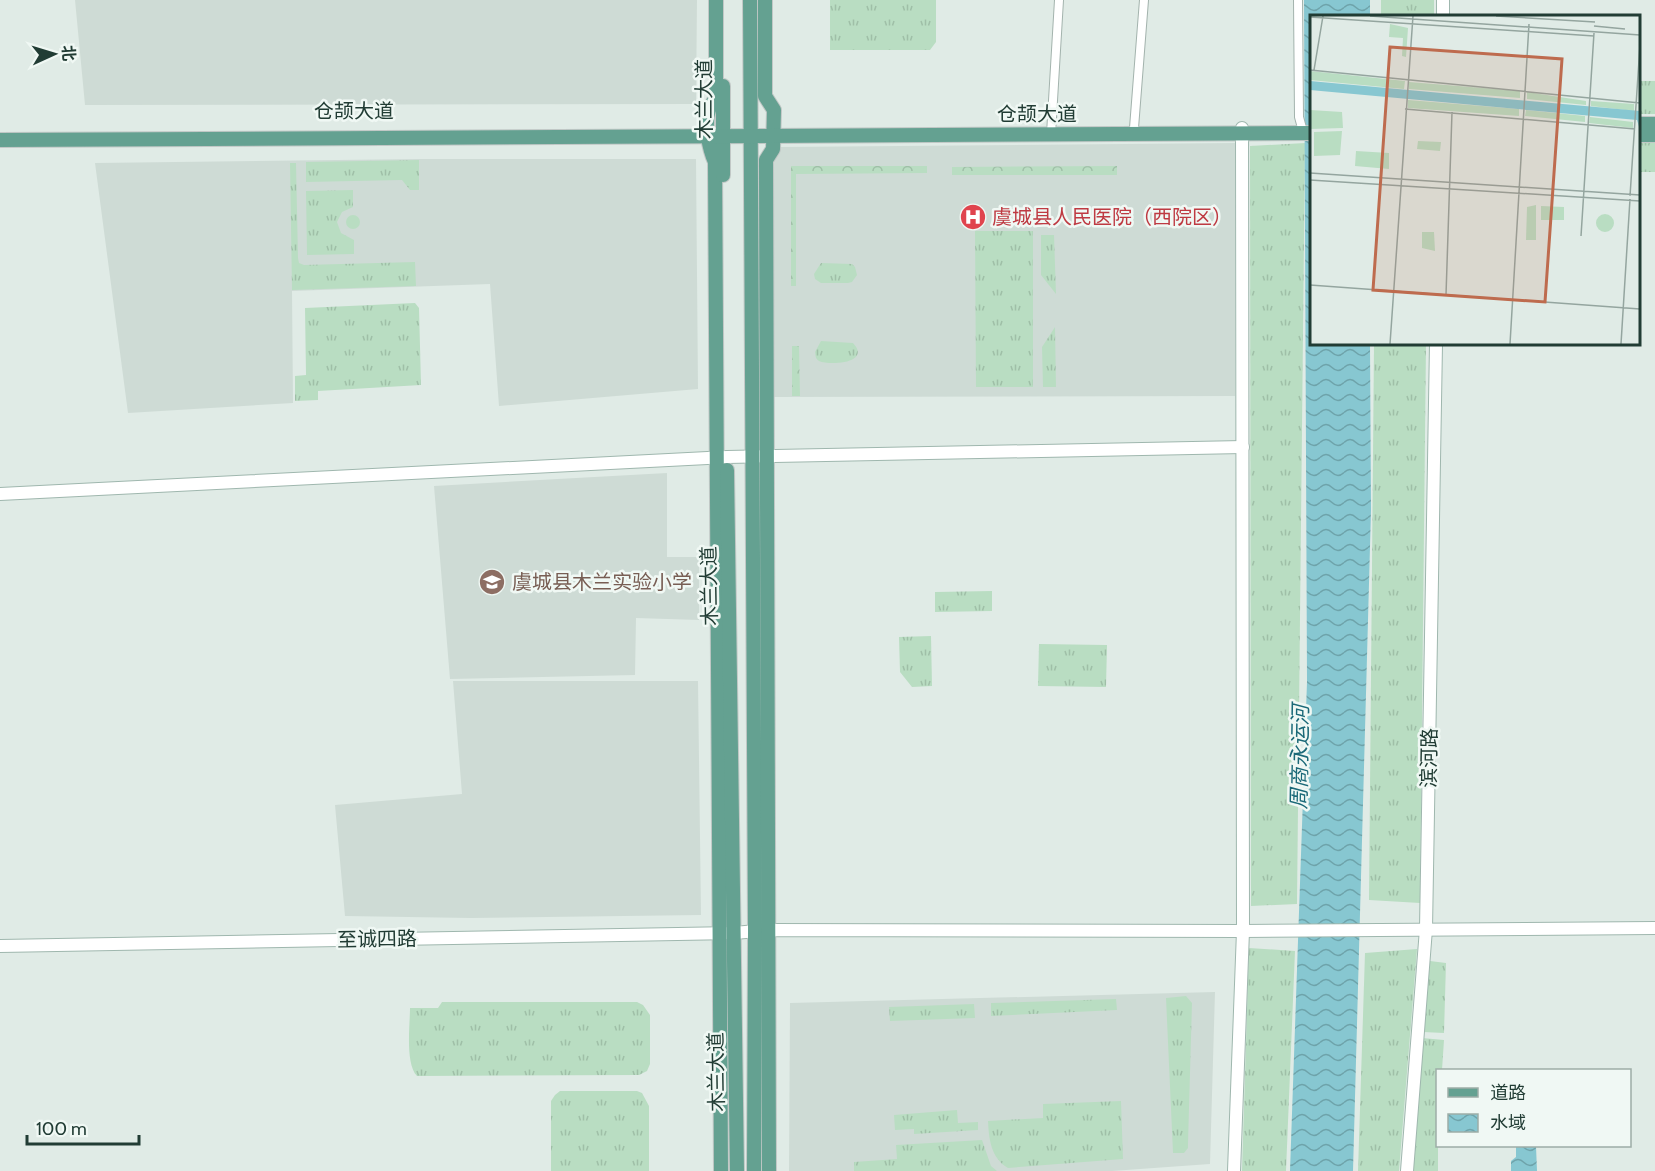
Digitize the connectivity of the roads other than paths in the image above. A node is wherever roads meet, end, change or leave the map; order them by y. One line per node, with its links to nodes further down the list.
1 (716, 0): 9 (main road)
2 (724, 0): 9 (main road, 木兰大道)
3 (750, 0): 10 (main road, 木兰大道)
4 (765, 0): 11 (main road)
5 (1059, 0): 12 (street)
6 (1143, 0): 8 (street)
7 (1298, 0): 14 (street)
8 (1134, 128): 12 (main road, 仓颉大道); 13 (main road, 仓颉大道)
9 (716, 131): 10 (main road, 仓颉大道); 15 (main road, 仓颉大道); 16 (main road, 仓颉大道); 19 (main road, 木兰大道)
10 (751, 131): 11 (main road, 仓颉大道); 21 (main road, 木兰大道)
11 (773, 131): 12 (main road, 仓颉大道); 20 (main road)
12 (1052, 131): 13 (main road, 仓颉大道)
13 (1243, 131): 14 (main road, 仓颉大道); 18 (street)
14 (1307, 131)
15 (0, 133)
16 (0, 140)
17 (1436, 345): 24 (street, 滨河路)
18 (1243, 447): 20 (street); 26 (street)
19 (723, 457): 21 (street); 22 (street); 27 (main road); 28 (main road, 木兰大道)
20 (768, 457): 21 (street); 25 (main road)
21 (751, 458): 25 (main road, 木兰大道)
22 (0, 494)
23 (1655, 928): 24 (street, 至诚四路)
24 (1426, 929): 26 (street, 至诚四路); 35 (street, 滨河路)
25 (761, 931): 26 (street, 至诚四路); 28 (street, 至诚四路); 32 (main road, 木兰大道); 33 (main road)
26 (1243, 931): 34 (street)
27 (719, 933): 28 (street, 至诚四路); 29 (street, 至诚四路); 30 (main road)
28 (734, 933): 31 (main road, 木兰大道)
29 (0, 946)
30 (721, 1171)
31 (737, 1171)
32 (754, 1171)
33 (769, 1171)
34 (1234, 1171)
35 (1407, 1171)

